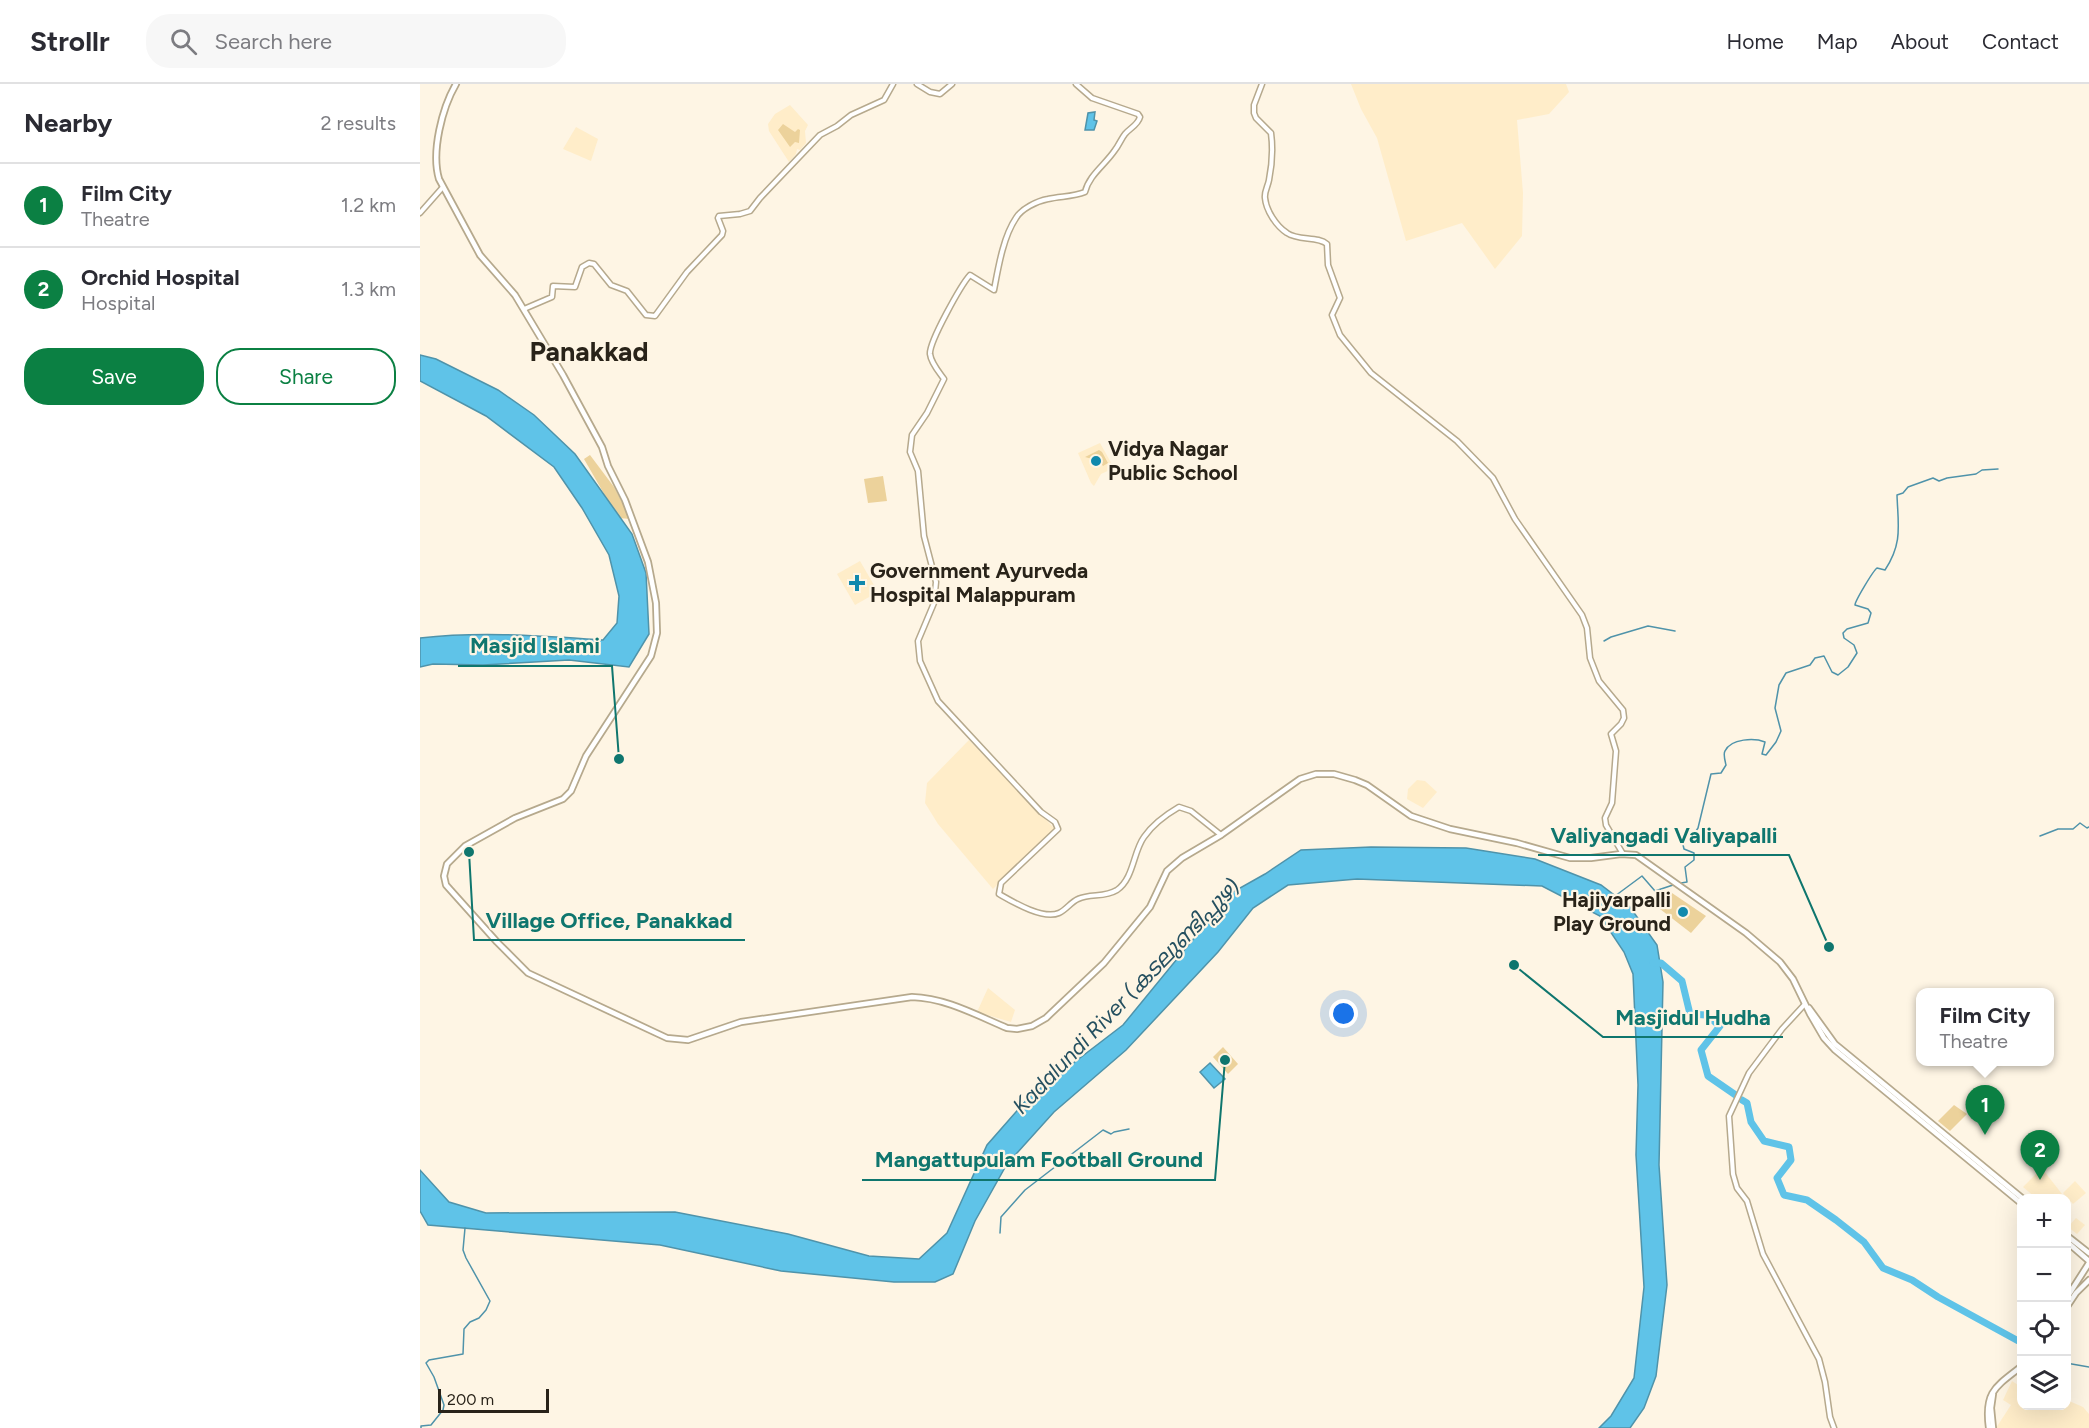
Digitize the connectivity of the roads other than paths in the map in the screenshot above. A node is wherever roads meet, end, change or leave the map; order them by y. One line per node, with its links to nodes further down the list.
1 (456, 84): 7 (main road)
2 (893, 84): 9 (street)
3 (917, 84): 4 (street)
4 (952, 84)
5 (1076, 84): 10 (street)
6 (1262, 84): 11 (street)
7 (444, 187): 8 (street); 9 (main road)
8 (420, 213)
9 (524, 309): 10 (main road)
10 (1221, 835): 11 (main road)
11 (1623, 854): 12 (main road)
12 (1805, 1004): 13 (main road); 14 (main road); 23 (street)
13 (2017, 1194)
14 (2017, 1200)
15 (2071, 1238): 17 (main road)
16 (2071, 1245): 18 (main road)
17 (2089, 1253)
18 (2089, 1263): 20 (main road)
19 (2089, 1280): 21 (main road)
20 (2071, 1292)
21 (2071, 1302)
22 (2017, 1370): 24 (main road)
23 (1834, 1428)
24 (1991, 1428)

